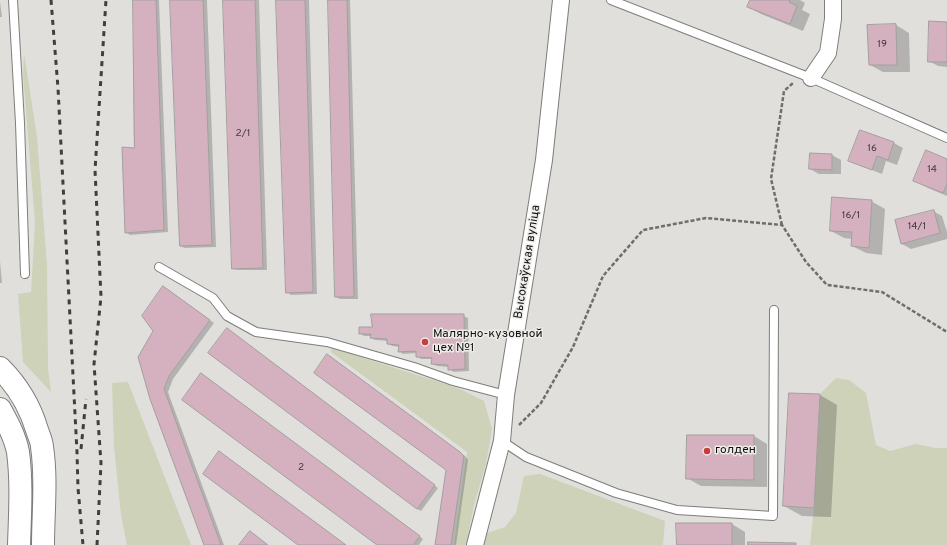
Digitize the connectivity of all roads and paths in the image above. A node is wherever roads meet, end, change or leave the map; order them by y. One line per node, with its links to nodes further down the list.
1 (13, 0): 9 (lane)
2 (561, 0): 13 (street, Высокаўская вуліца)
3 (611, 0): 5 (lane)
4 (833, 0): 5 (street)
5 (811, 78): 6 (lane); 7 (path)
6 (947, 138)
7 (782, 225): 11 (path); 15 (path)
8 (159, 267): 13 (lane)
9 (25, 274)
10 (774, 310): 15 (lane)
11 (947, 332)
12 (0, 368): 17 (main road)
13 (506, 395): 15 (street, Высокаўская вуліца)
14 (0, 409): 16 (main road)
15 (502, 441): 18 (street, Высокаўская вуліца)
16 (19, 545)
17 (43, 545)
18 (475, 545)

